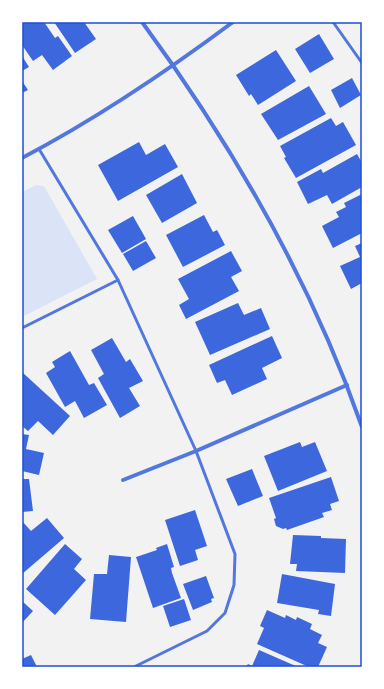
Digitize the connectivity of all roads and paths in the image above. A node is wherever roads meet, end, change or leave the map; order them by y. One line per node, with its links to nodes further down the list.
1 (142, 22): 5 (street)
2 (234, 22): 5 (street)
3 (333, 22): 4 (lane)
4 (362, 62)
5 (174, 66): 6 (street); 10 (street)
6 (39, 149): 7 (street); 8 (lane)
7 (22, 158)
8 (118, 280): 9 (lane); 12 (lane)
9 (22, 328)
10 (347, 385): 11 (street); 12 (street)
11 (362, 427)
12 (196, 450): 13 (street); 14 (lane)
13 (122, 480)
14 (134, 667)

